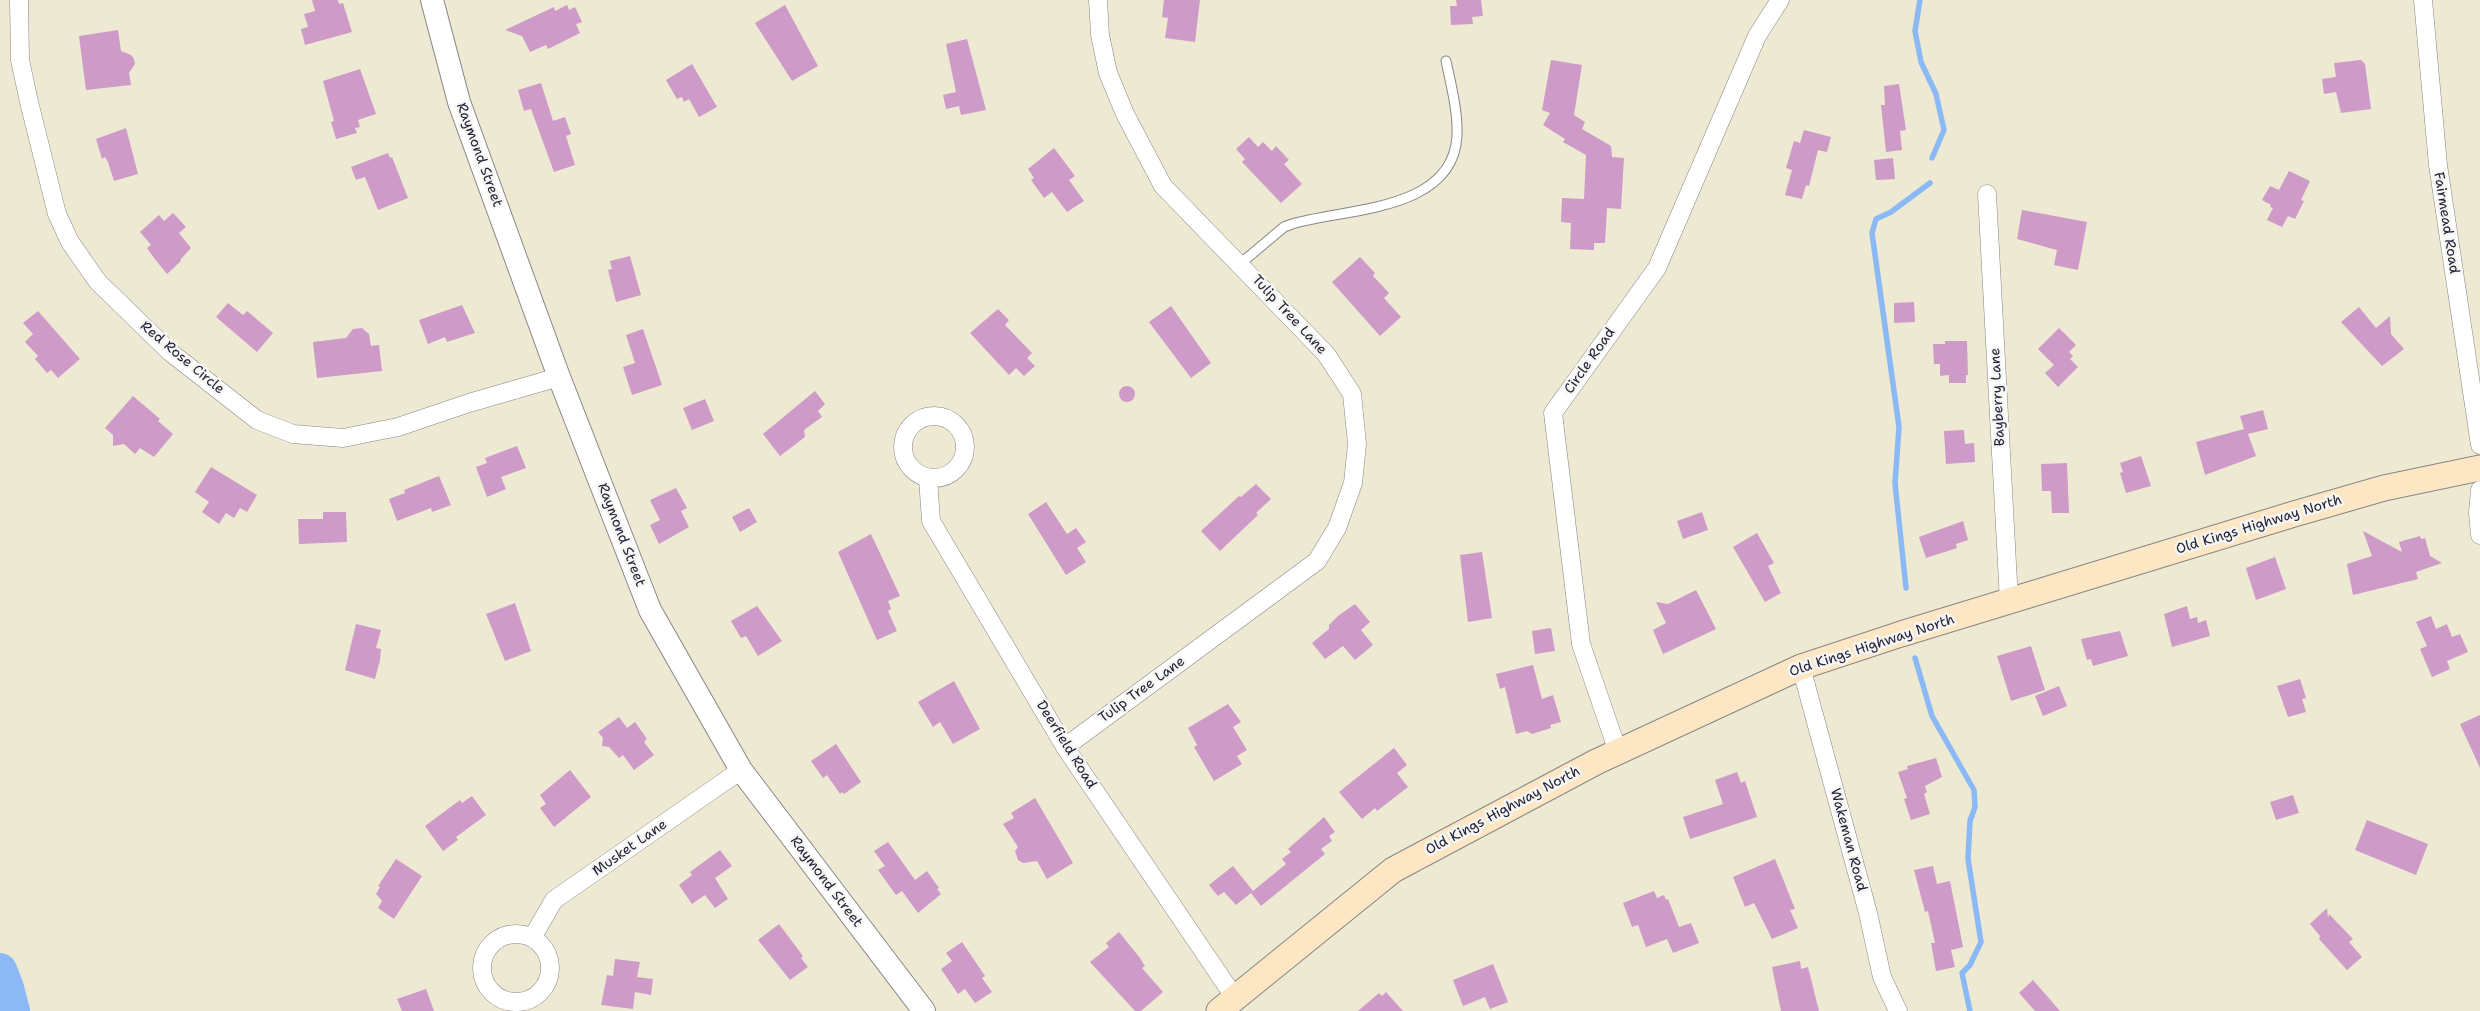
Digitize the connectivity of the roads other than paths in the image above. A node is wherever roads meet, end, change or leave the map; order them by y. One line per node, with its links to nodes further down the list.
1 (19, 0): 9 (street, Red Rose Circle)
2 (432, 0): 9 (street, Raymond Street)
3 (1098, 0): 8 (street, Tulip Tree Lane)
4 (1780, 0): 18 (street, Circle Road)
5 (2423, 0): 10 (street, Fairmead Road)
6 (1446, 61): 8 (lane)
7 (1987, 194): 15 (street, Bayberry Lane)
8 (1240, 264): 17 (street, Tulip Tree Lane)
9 (559, 377): 19 (street, Raymond Street)
10 (2480, 445)
11 (2480, 468): 15 (main road, Old Kings Highway North)
12 (928, 478): 17 (street, Deerfield Road)
13 (2480, 490): 14 (street)
14 (2480, 535)
15 (2009, 601): 16 (main road, Old Kings Highway North)
16 (1801, 667): 18 (main road, Old Kings Highway North); 23 (street, Wakeman Road)
17 (1065, 747): 21 (street, Deerfield Road)
18 (1618, 752): 21 (main road, Old Kings Highway North)
19 (741, 770): 20 (street, Musket Lane); 22 (street, Raymond Street)
20 (532, 938)
21 (1227, 1005)
22 (924, 1011)
23 (1898, 1011)

